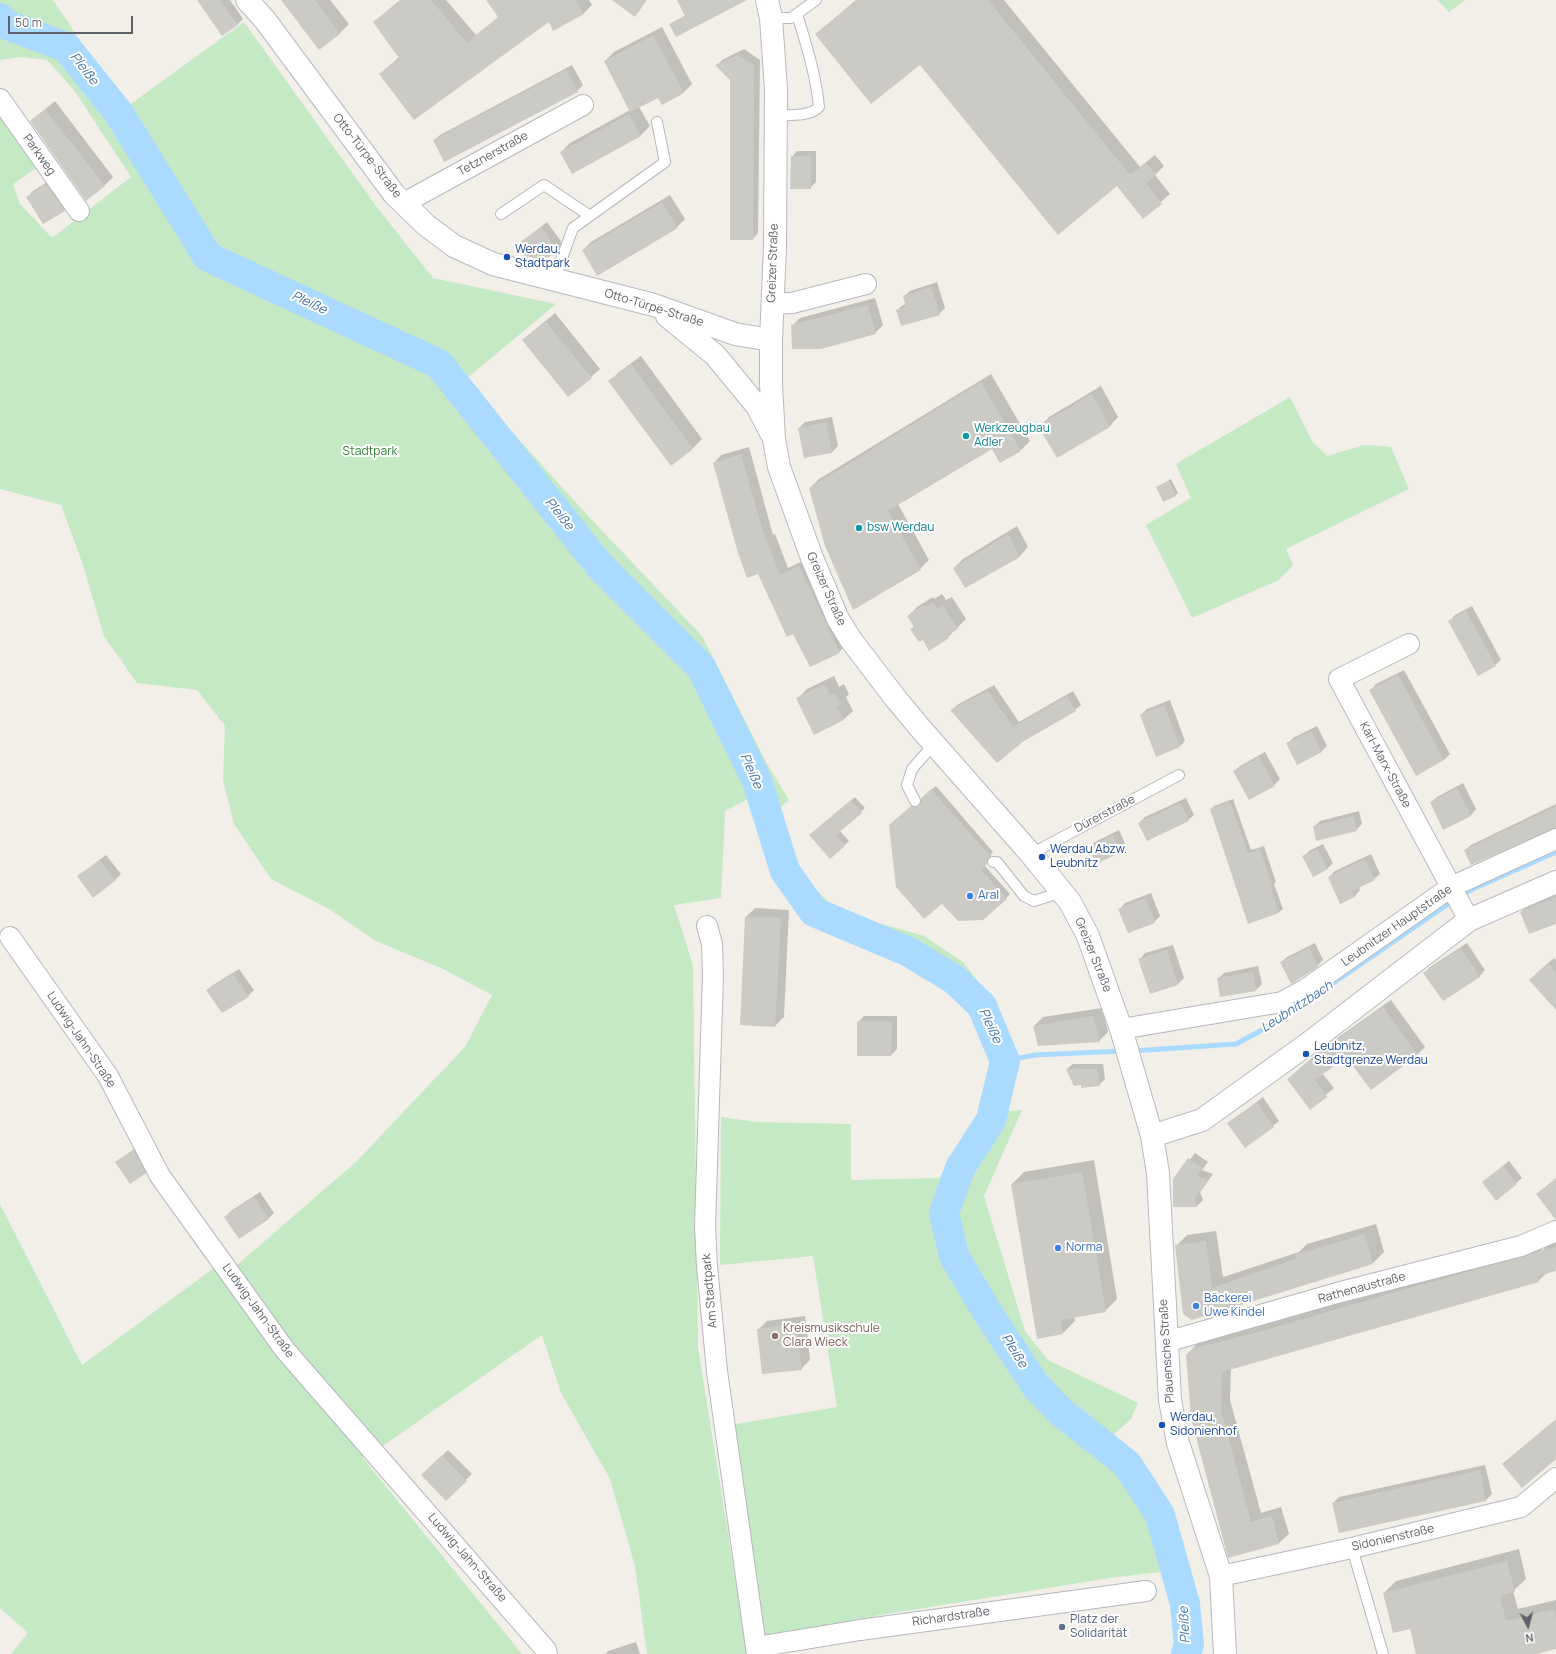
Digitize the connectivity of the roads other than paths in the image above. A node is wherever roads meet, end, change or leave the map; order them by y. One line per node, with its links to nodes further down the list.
1 (247, 0): 9 (street, Otto-Türpe-Straße)
2 (816, 0): 4 (lane)
3 (769, 9): 4 (lane); 7 (street, Greizer Straße)
4 (797, 14): 7 (lane)
5 (0, 99): 10 (street, Parkweg)
6 (583, 105): 9 (street, Tetznerstraße)
7 (776, 115): 15 (street, Greizer Straße)
8 (657, 122): 12 (lane)
9 (404, 203): 13 (street, Otto-Türpe-Straße)
10 (79, 211)
11 (501, 214): 12 (lane)
12 (590, 216): 13 (lane)
13 (554, 280): 16 (street, Otto-Türpe-Straße)
14 (866, 284): 15 (street)
15 (772, 304): 17 (street, Greizer Straße)
16 (654, 305): 17 (street, Otto-Türpe-Straße); 18 (street)
17 (771, 340): 18 (street, Greizer Straße)
18 (774, 439): 20 (street, Greizer Straße)
19 (1409, 644): 28 (street, Karl-Marx-Straße)
20 (934, 744): 22 (lane); 24 (street, Greizer Straße)
21 (1179, 774): 24 (lane, Dürerstraße)
22 (915, 801)
23 (1556, 839): 28 (street, Leubnitzer Hauptstraße)
24 (1031, 854): 27 (street, Greizer Straße)
25 (992, 862): 27 (lane)
26 (1556, 882): 28 (street, Leubnitzer Hauptstraße)
27 (1062, 892): 31 (street, Greizer Straße)
28 (1459, 902): 31 (street, Leubnitzer Hauptstraße); 32 (street, Leubnitzer Hauptstraße)
29 (707, 926): 39 (street, Am Stadtpark)
30 (10, 937): 40 (street, Ludwig-Jahn-Straße)
31 (1122, 1034): 32 (street, Greizer Straße)
32 (1152, 1136): 34 (street, Plauensche Straße)
33 (1556, 1231): 34 (street, Rathenaustraße)
34 (1166, 1342): 37 (street, Plauensche Straße)
35 (1556, 1478): 36 (street, Sidonienstraße)
36 (1352, 1548): 37 (street, Sidonienstraße); 42 (lane)
37 (1221, 1576): 41 (street, Plauensche Straße)
38 (1146, 1591): 39 (street, Richardstraße)
39 (757, 1651)
40 (547, 1654)
41 (1225, 1654)
42 (1382, 1654)

